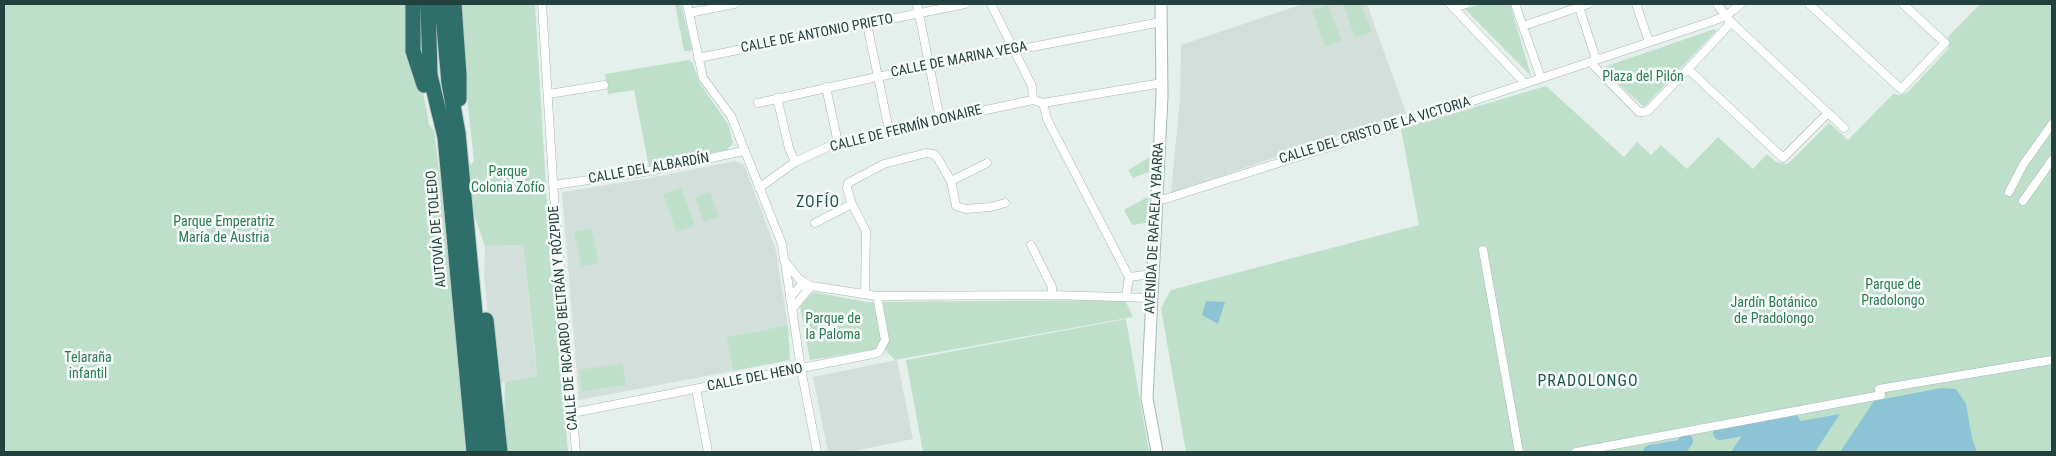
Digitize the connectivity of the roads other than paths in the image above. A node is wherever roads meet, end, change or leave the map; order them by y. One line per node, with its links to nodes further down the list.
1 (413, 4): 45 (highway)
2 (428, 4): 45 (highway, AUTOVÍA DE TOLEDO)
3 (442, 4): 51 (highway)
4 (454, 4): 51 (highway)
5 (542, 4): 40 (street, CALLE DE RICARDO BELTRÁN Y RÓZPIDE)
6 (687, 4): 22 (street)
7 (734, 4): 22 (street)
8 (918, 4): 23 (street)
9 (965, 4): 23 (street, CALLE DE ANTONIO PRIETO)
10 (991, 4): 29 (street)
11 (1161, 4): 25 (main road, AVENIDA DE RAFAELA YBARRA)
12 (1466, 4): 21 (street)
13 (1515, 4): 27 (street)
14 (1588, 4): 20 (street)
15 (1636, 4): 28 (street)
16 (1717, 4): 24 (street)
17 (1740, 4): 24 (street, CALLE DEL CRISTO DE LA VICTORIA)
18 (1809, 4): 19 (street)
19 (1903, 4)
20 (1578, 5): 27 (street); 31 (street)
21 (1452, 6): 37 (street)
22 (689, 13): 30 (street)
23 (919, 13): 26 (street, CALLE DE ANTONIO PRIETO); 32 (street)
24 (1728, 18): 28 (street, CALLE DEL CRISTO DE LA VICTORIA); 33 (street, CALLE DEL CRISTO DE LA VICTORIA); 46 (street)
25 (1161, 22): 29 (street, CALLE DE MARINA VEGA); 36 (main road, AVENIDA DE RAFAELA YBARRA)
26 (867, 24): 30 (street, CALLE DE ANTONIO PRIETO); 34 (street)
27 (1523, 26): 35 (street)
28 (1649, 42): 31 (street, CALLE DEL CRISTO DE LA VICTORIA)
29 (1013, 49): 32 (street, CALLE DE MARINA VEGA); 42 (street)
30 (698, 58): 53 (street)
31 (1594, 60): 33 (street, CALLE DEL CRISTO DE LA VICTORIA); 35 (street, CALLE DEL CRISTO DE LA VICTORIA)
32 (930, 67): 34 (street, CALLE DE MARINA VEGA); 47 (street)
33 (1688, 69): 46 (street)
34 (877, 77): 39 (street, CALLE DE MARINA VEGA); 50 (street)
35 (1541, 78): 37 (street, CALLE DEL CRISTO DE LA VICTORIA)
36 (1162, 83): 44 (street); 62 (main road, AVENIDA DE RAFAELA YBARRA)
37 (1523, 84): 62 (street, CALLE DEL CRISTO DE LA VICTORIA)
38 (604, 85): 40 (street)
39 (826, 87): 41 (street, CALLE DE MARINA VEGA); 52 (street)
40 (549, 94): 58 (street, CALLE DE RICARDO BELTRÁN Y RÓZPIDE)
41 (777, 98): 43 (street, CALLE DE MARINA VEGA); 55 (street)
42 (1033, 100): 44 (street); 47 (street, CALLE DE FERMÍN DONAIRE)
43 (758, 103)
44 (1044, 103): 71 (street)
45 (438, 108): 85 (highway, AUTOVÍA DE TOLEDO)
46 (1828, 113): 49 (street)
47 (940, 119): 50 (street, CALLE DE FERMÍN DONAIRE)
48 (2052, 124): 60 (street)
49 (1844, 128)
50 (888, 130): 52 (street, CALLE DE FERMÍN DONAIRE)
51 (458, 133): 61 (highway)
52 (838, 143): 55 (street, CALLE DE FERMÍN DONAIRE)
53 (744, 151): 58 (street, CALLE DEL ALBARDÍN); 59 (street)
54 (2052, 160): 63 (street)
55 (795, 162): 59 (street, CALLE DE FERMÍN DONAIRE)
56 (987, 163): 57 (street)
57 (951, 181): 64 (street); 65 (street)
58 (554, 185): 84 (street, CALLE DE RICARDO BELTRÁN Y RÓZPIDE)
59 (759, 188): 69 (street)
60 (2009, 192)
61 (464, 197): 86 (highway); 87 (highway)
62 (1157, 199): 70 (main road, AVENIDA DE RAFAELA YBARRA)
63 (2023, 200)
64 (1005, 203)
65 (852, 204): 66 (street); 73 (street)
66 (815, 223)
67 (1031, 245): 74 (street)
68 (1483, 250): 92 (street)
69 (784, 260): 72 (street); 78 (street)
70 (1153, 274): 71 (street); 79 (main road, AVENIDA DE RAFAELA YBARRA)
71 (1129, 277): 76 (street); 77 (street)
72 (811, 286): 73 (street); 78 (street); 80 (street)
73 (865, 294): 75 (street)
74 (1052, 295): 75 (street); 76 (street)
75 (877, 296): 82 (street, CALLE DEL HENO)
76 (1110, 297): 77 (street)
77 (1126, 297): 79 (street)
78 (790, 298): 80 (street)
79 (1151, 298): 91 (main road, AVENIDA DE RAFAELA YBARRA)
80 (793, 308): 82 (street)
81 (2052, 360): 93 (street)
82 (801, 369): 83 (street, CALLE DEL HENO); 90 (street)
83 (696, 389): 84 (street, CALLE DEL HENO); 89 (street)
84 (572, 413): 88 (street, CALLE DE RICARDO BELTRÁN Y RÓZPIDE)
85 (474, 452)
86 (488, 452)
87 (500, 452)
88 (576, 452)
89 (708, 452)
90 (817, 452)
91 (1157, 452)
92 (1519, 452)
93 (1576, 452)

